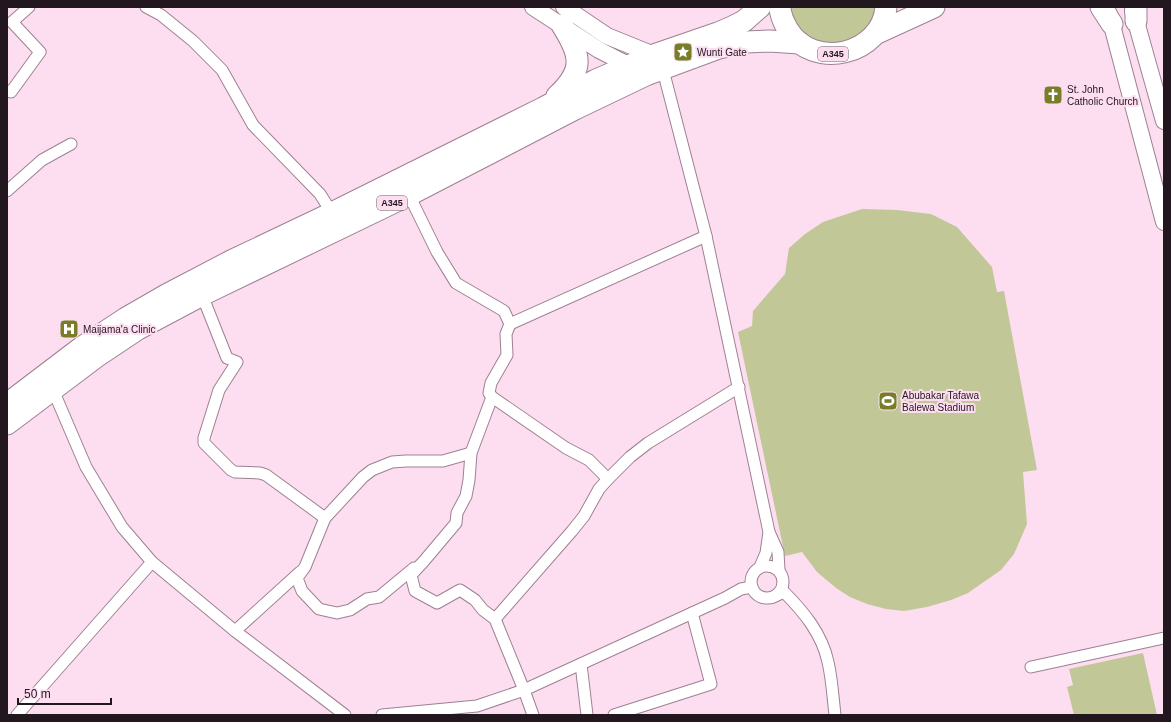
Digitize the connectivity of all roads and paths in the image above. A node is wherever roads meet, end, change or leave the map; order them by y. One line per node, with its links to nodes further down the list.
1 (29, 7): 15 (street)
2 (146, 7): 21 (street)
3 (533, 7): 10 (street)
4 (760, 7): 14 (highway, A345)
5 (780, 7): 12 (highway, A345)
6 (886, 7): 11 (highway, A345)
7 (934, 7): 11 (highway, A345)
8 (1135, 12): 17 (street)
9 (1106, 13): 22 (street)
10 (563, 16): 13 (street); 14 (street); 16 (highway)
11 (875, 34): 12 (highway, A345)
12 (800, 43): 14 (highway, A345)
13 (628, 65): 14 (highway, A345); 16 (highway, A345)
14 (654, 67): 20 (highway, A345); 23 (street)
15 (7, 91)
16 (543, 108): 21 (highway, A345)
17 (1164, 121)
18 (71, 144): 19 (street)
19 (7, 192)
20 (409, 195): 24 (highway, A345); 25 (street)
21 (332, 213): 26 (highway, A345)
22 (1164, 222)
23 (706, 236): 25 (street); 27 (street)
24 (202, 295): 26 (highway, A345); 34 (street)
25 (510, 324): 29 (street)
26 (47, 384): 28 (street); 30 (highway, A345); 31 (highway, A345); 37 (street)
27 (739, 387): 33 (street); 35 (street)
28 (7, 389)
29 (492, 396): 32 (street); 33 (street)
30 (7, 404)
31 (7, 424)
32 (470, 453): 34 (street); 36 (street)
33 (608, 479): 47 (street)
34 (324, 518): 38 (street)
35 (769, 532): 39 (street); 40 (street)
36 (424, 561): 38 (street); 47 (street)
37 (152, 562): 48 (street); 54 (street)
38 (305, 567): 48 (street)
39 (760, 567): 40 (street); 41 (street)
40 (779, 570): 42 (street)
41 (752, 587): 43 (street); 44 (street)
42 (783, 587): 43 (street); 45 (street)
43 (768, 597): 44 (street); 45 (street)
44 (725, 598): 46 (street)
45 (798, 606): 60 (street)
46 (692, 613): 50 (street); 59 (street)
47 (495, 619): 52 (street)
48 (235, 631): 55 (street)
49 (1164, 638): 51 (street)
50 (581, 664): 52 (street); 58 (street)
51 (1031, 667)
52 (524, 690): 53 (street); 57 (street)
53 (478, 710): 56 (street)
54 (17, 715)
55 (345, 715)
56 (382, 715)
57 (533, 715)
58 (587, 715)
59 (614, 715)
60 (835, 715)

